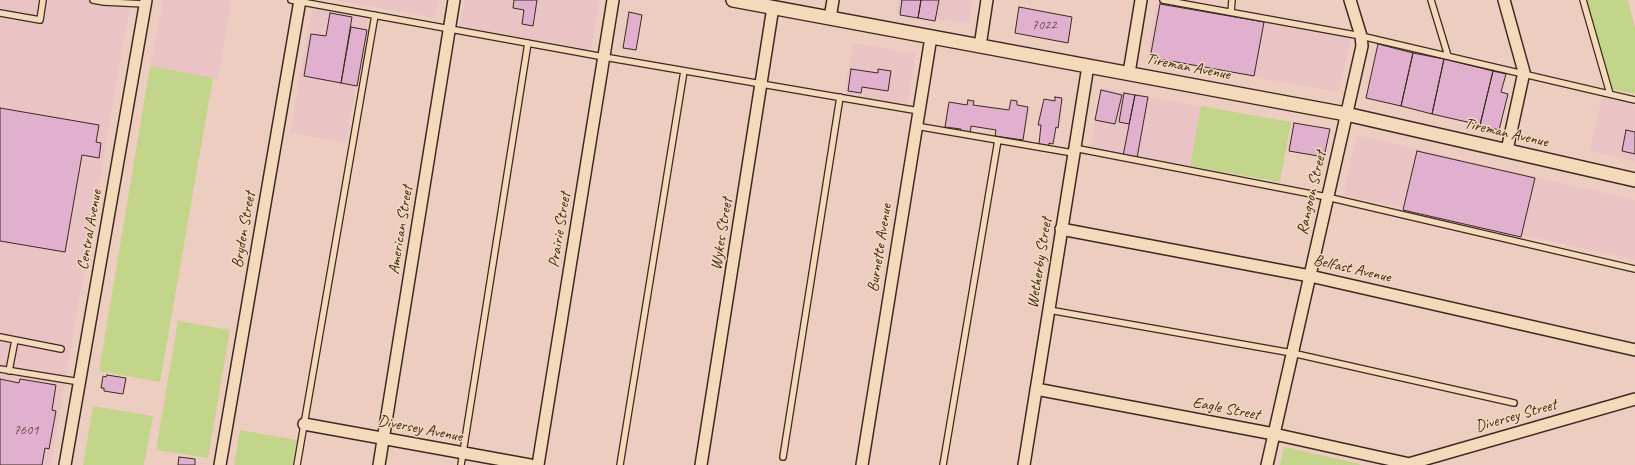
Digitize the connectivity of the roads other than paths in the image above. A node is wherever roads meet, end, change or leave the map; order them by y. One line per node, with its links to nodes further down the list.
1 (43, 0): 19 (lane)
2 (93, 0): 16 (lane)
3 (297, 0): 20 (lane); 67 (street, Bryden Street)
4 (454, 0): 22 (street, American Street)
5 (613, 0): 28 (street, Prairie Street)
6 (733, 0): 17 (street, Tireman Avenue)
7 (833, 0): 21 (street)
8 (987, 0): 26 (street)
9 (1141, 0): 31 (street)
10 (1162, 0): 18 (lane)
11 (1232, 0): 18 (lane)
12 (1350, 0): 23 (street, Rangoon Street)
13 (1431, 0): 27 (lane)
14 (1504, 0): 32 (street)
15 (1583, 0): 34 (lane)
16 (146, 2): 56 (street, Central Avenue)
17 (773, 8): 21 (street, Tireman Avenue); 33 (street, Wykes Street)
18 (1231, 12): 23 (lane)
19 (0, 13)
20 (375, 15): 22 (lane); 60 (lane)
21 (830, 18): 24 (street, Tireman Avenue)
22 (449, 28): 25 (lane); 62 (street, American Street)
23 (1361, 36): 27 (lane); 38 (street, Rangoon Street)
24 (930, 37): 26 (street, Tireman Avenue); 37 (street, Burnette Avenue)
25 (528, 43): 28 (lane); 63 (lane)
26 (980, 46): 29 (street, Tireman Avenue)
27 (1448, 56): 32 (lane)
28 (604, 57): 30 (lane); 72 (street, Prairie Street)
29 (1088, 66): 31 (street, Tireman Avenue); 42 (street, Wetherby Street)
30 (684, 71): 33 (lane); 73 (lane)
31 (1129, 73): 38 (street, Tireman Avenue)
32 (1524, 74): 34 (lane); 41 (street)
33 (762, 84): 35 (lane); 74 (street, Wykes Street)
34 (1610, 94): 36 (lane)
35 (840, 97): 37 (lane); 64 (lane)
36 (1635, 100)
37 (918, 111): 39 (street, Burnette Avenue)
38 (1346, 114): 41 (street, Tireman Avenue); 44 (street, Rangoon Street)
39 (916, 126): 40 (lane); 75 (street, Burnette Avenue)
40 (998, 140): 42 (lane); 76 (lane)
41 (1508, 150): 43 (street, Tireman Avenue)
42 (1074, 151): 44 (lane); 45 (street, Wetherby Street)
43 (1635, 180)
44 (1327, 197): 46 (lane); 47 (street, Rangoon Street)
45 (1061, 229): 47 (street, Belfast Avenue); 48 (street, Wetherby Street)
46 (1635, 269)
47 (1310, 276): 52 (street, Belfast Avenue); 53 (street, Rangoon Street)
48 (1048, 310): 53 (lane); 57 (street, Wetherby Street)
49 (0, 337): 50 (lane)
50 (15, 340): 51 (lane); 55 (lane)
51 (61, 349)
52 (1635, 350)
53 (1292, 353): 59 (lane); 61 (street, Rangoon Street)
54 (0, 369): 55 (lane)
55 (10, 371): 56 (lane)
56 (80, 382): 66 (street, Central Avenue)
57 (1036, 389): 61 (street, Eagle Street); 77 (street, Wetherby Street)
58 (1635, 399): 65 (street, Diversey Street)
59 (1514, 403)
60 (304, 424): 62 (street, Diversey Avenue); 68 (lane)
61 (1274, 434): 65 (street, Eagle Street); 78 (street, Rangoon Street)
62 (384, 438): 63 (street, Diversey Avenue); 69 (street, American Street)
63 (463, 453): 70 (lane); 71 (street, Diversey Avenue)
64 (783, 457)
65 (1408, 464)
66 (66, 465)
67 (220, 465)
68 (297, 465)
69 (379, 465)
70 (461, 465)
71 (530, 465)
72 (538, 465)
73 (620, 465)
74 (701, 465)
75 (862, 465)
76 (943, 465)
77 (1024, 465)
78 (1267, 465)

